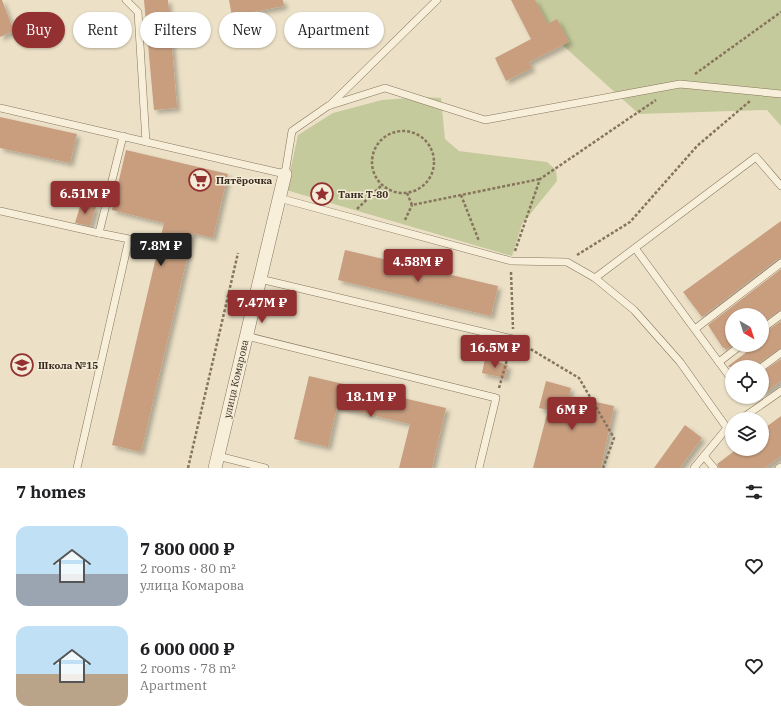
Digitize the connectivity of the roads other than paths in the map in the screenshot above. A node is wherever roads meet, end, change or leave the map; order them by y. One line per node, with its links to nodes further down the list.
1 (126, 0): 7 (lane)
2 (437, 0): 4 (lane)
3 (781, 94): 4 (lane)
4 (328, 106): 8 (lane)
5 (0, 108): 6 (lane)
6 (123, 136): 7 (lane); 12 (lane)
7 (146, 142): 8 (lane)
8 (284, 174): 10 (street, улица Комарова)
9 (781, 186): 13 (lane)
10 (279, 198): 15 (lane); 16 (street, улица Комарова)
11 (0, 211): 12 (lane)
12 (100, 233): 33 (lane)
13 (635, 248): 15 (lane); 19 (lane)
14 (781, 263): 19 (lane)
15 (595, 278): 29 (lane)
16 (260, 279): 20 (street, улица Комарова); 21 (lane)
17 (781, 314): 18 (lane)
18 (769, 323)
19 (695, 329): 24 (lane)
20 (246, 336): 32 (street, улица Комарова); 35 (lane)
21 (513, 339)
22 (732, 352): 24 (lane)
23 (781, 353): 25 (lane)
24 (719, 362): 26 (lane)
25 (769, 362)
26 (725, 370)
27 (781, 390): 28 (lane)
28 (751, 412)
29 (725, 421)
30 (725, 433): 31 (lane)
31 (704, 456): 36 (lane); 37 (lane)
32 (216, 462): 34 (lane)
33 (77, 468)
34 (266, 468)
35 (479, 468)
36 (694, 468)
37 (714, 468)

